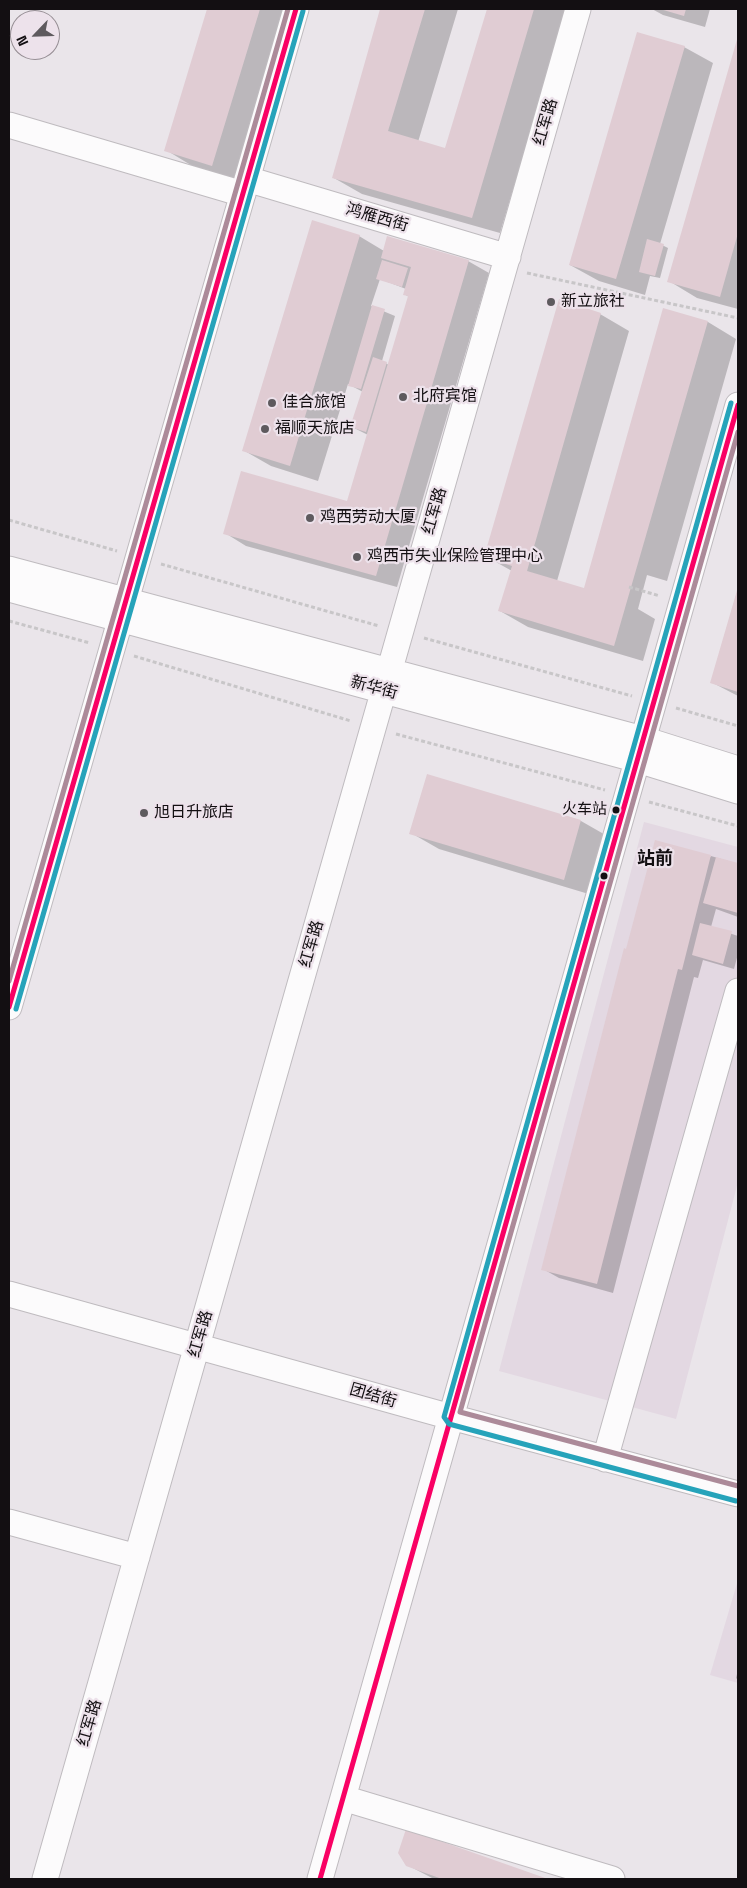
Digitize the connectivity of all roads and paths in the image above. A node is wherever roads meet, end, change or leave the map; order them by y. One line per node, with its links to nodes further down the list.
1 (296, 9): 4 (street)
2 (578, 9): 5 (street, 红军路)
3 (9, 125): 4 (street, 鸿雁西街)
4 (245, 186): 5 (street, 鸿雁西街); 9 (street)
5 (506, 262): 6 (path); 15 (street, 红军路)
6 (738, 318)
7 (738, 405): 13 (street)
8 (9, 520): 9 (path)
9 (138, 557): 14 (street); 15 (path)
10 (9, 568): 14 (street, 新华街)
11 (629, 587): 13 (path)
12 (9, 589): 14 (street, 新华街)
13 (682, 603): 17 (street)
14 (123, 610): 16 (street, 新华街); 23 (street)
15 (401, 632): 16 (street, 红军路); 17 (path)
16 (387, 681): 19 (street, 新华街); 25 (street, 红军路)
17 (654, 702): 18 (path); 19 (street)
18 (738, 726)
19 (640, 749): 20 (street, 新华街); 21 (street, 新华街); 26 (street)
20 (738, 769)
21 (738, 791)
22 (738, 991): 27 (street)
23 (10, 999)
24 (9, 1294): 25 (street, 团结街)
25 (197, 1347): 26 (street, 团结街); 30 (street, 红军路)
26 (450, 1417): 27 (street, 团结街); 31 (street)
27 (606, 1459): 28 (street, 团结街)
28 (738, 1494)
29 (9, 1522): 30 (street)
30 (137, 1556): 32 (street, 红军路)
31 (343, 1798): 33 (street); 34 (street)
32 (45, 1879)
33 (320, 1879)
34 (612, 1879)

